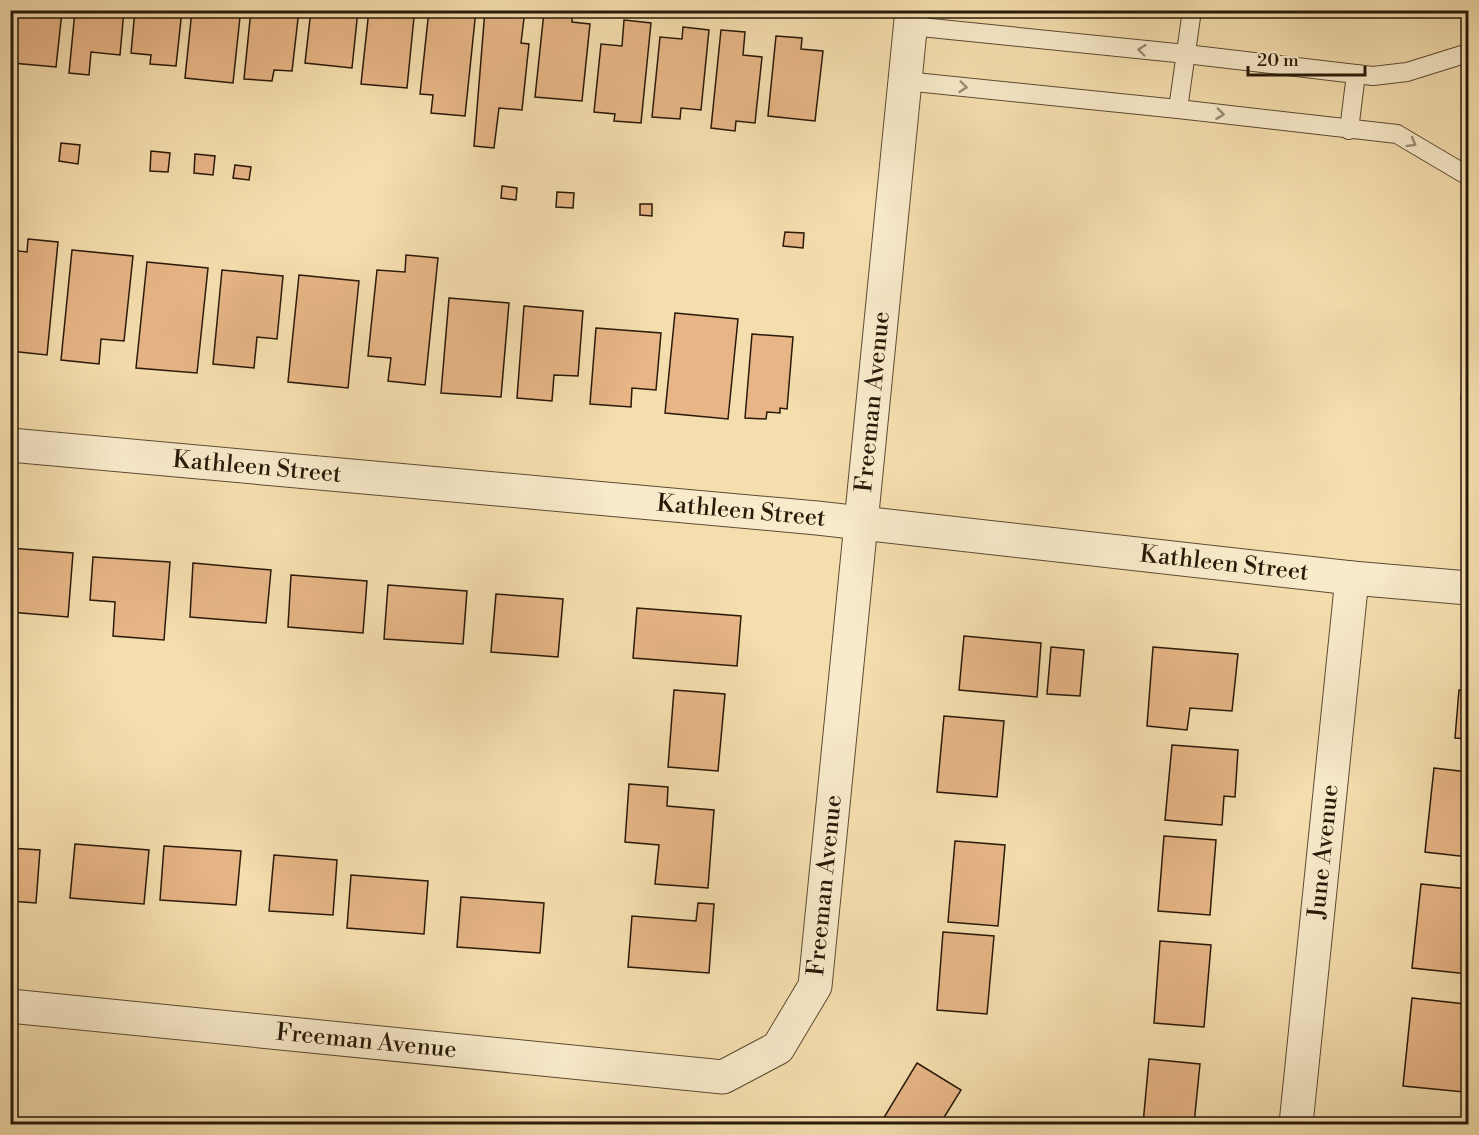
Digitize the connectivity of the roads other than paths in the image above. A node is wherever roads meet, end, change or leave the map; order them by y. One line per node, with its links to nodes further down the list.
1 (1192, 10): 4 (lane)
2 (911, 18): 4 (lane, one-way to 2); 6 (street, Freeman Avenue)
3 (1468, 53): 5 (lane)
4 (1186, 54): 5 (lane); 7 (lane)
5 (1356, 74): 8 (lane)
6 (905, 81): 7 (lane, one-way to 7); 11 (street, Freeman Avenue)
7 (1178, 109): 8 (lane, one-way to 8)
8 (1349, 130): 9 (lane, one-way to 9)
9 (1468, 176)
10 (10, 445): 11 (street, Kathleen Street)
11 (862, 522): 12 (street, Kathleen Street); 14 (street, Freeman Avenue)
12 (1353, 578): 13 (street, Kathleen Street); 15 (street, June Avenue)
13 (1468, 588)
14 (10, 1006)
15 (1296, 1125)

